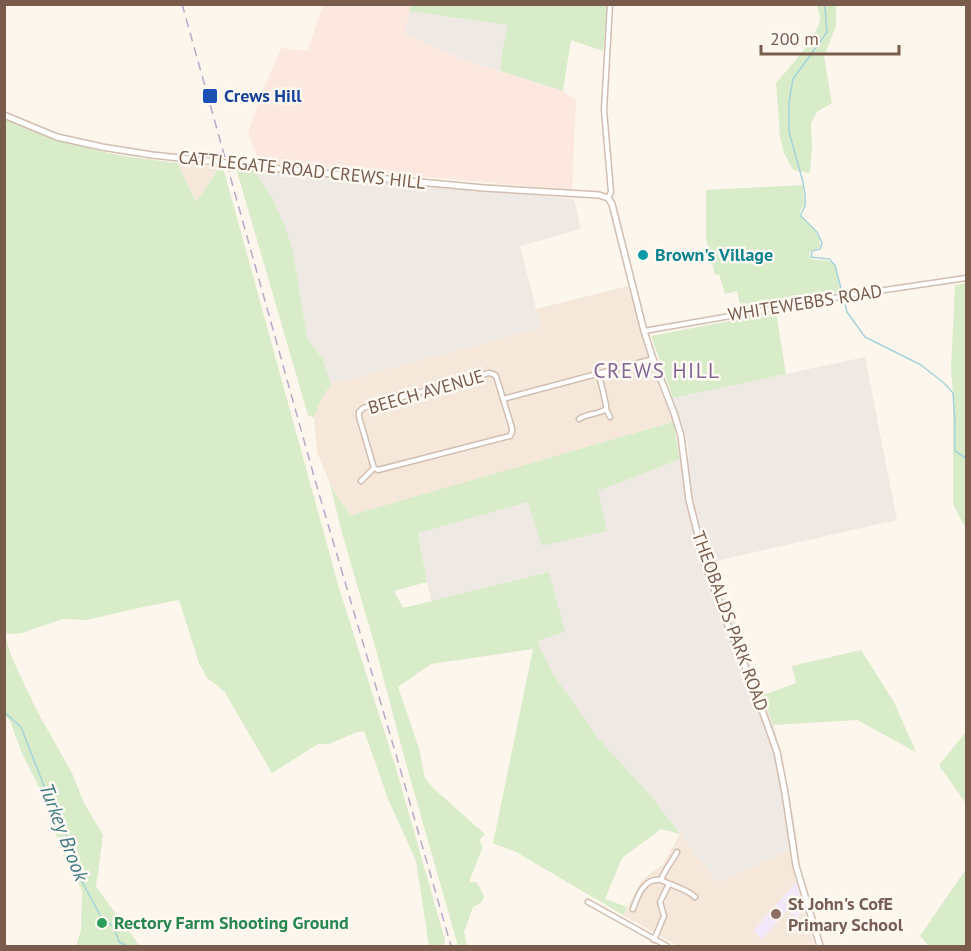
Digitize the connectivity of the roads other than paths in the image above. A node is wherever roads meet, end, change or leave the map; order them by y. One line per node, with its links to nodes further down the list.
1 (610, 4): 3 (street)
2 (4, 115): 3 (street, CATTLEGATE ROAD CREWS HILL)
3 (606, 197): 5 (street, THEOBALDS PARK ROAD)
4 (966, 278): 5 (street, WHITEWEBBS ROAD)
5 (644, 331): 6 (street, THEOBALDS PARK ROAD)
6 (653, 359): 7 (street); 22 (street, THEOBALDS PARK ROAD)
7 (599, 374): 8 (street); 9 (street)
8 (503, 399): 12 (street); 12 (street, BEECH AVENUE)
9 (606, 409): 10 (street); 11 (street)
10 (610, 417)
11 (579, 419)
12 (374, 468): 13 (street)
13 (361, 482)
14 (677, 852): 15 (street)
15 (661, 880): 16 (street); 19 (street)
16 (669, 884): 17 (street); 20 (street)
17 (694, 897)
18 (588, 902): 20 (street)
19 (633, 909)
20 (654, 940): 21 (street)
21 (666, 946)
22 (820, 946)

